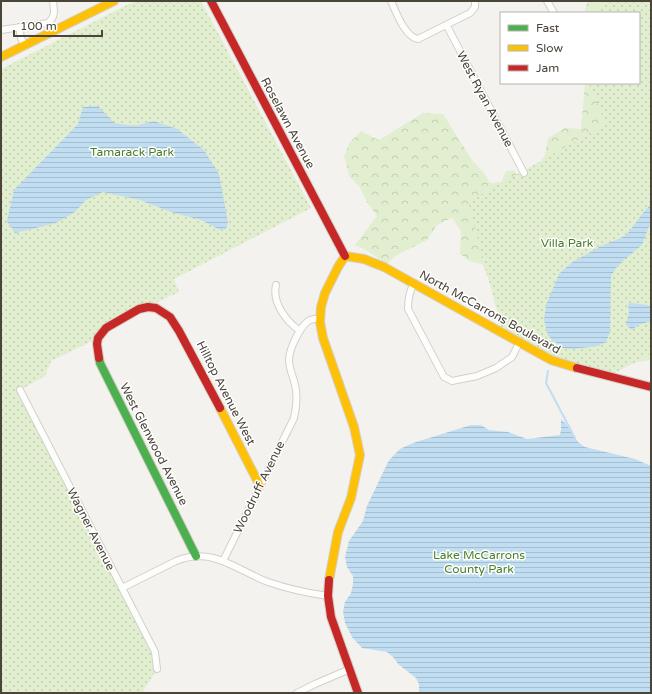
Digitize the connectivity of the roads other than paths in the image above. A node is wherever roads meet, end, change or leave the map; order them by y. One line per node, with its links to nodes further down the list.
1 (53, 1): 9 (street)
2 (114, 1): 11 (street)
3 (211, 1): 14 (street, Roselawn Avenue)
4 (391, 1): 8 (street)
5 (547, 1): 7 (street)
6 (475, 4): 8 (street)
7 (553, 12)
8 (447, 26): 13 (street, West Ryan Avenue)
9 (19, 28): 10 (street); 11 (street)
10 (1, 30)
11 (24, 46): 12 (street)
12 (1, 57)
13 (524, 173)
14 (345, 256): 15 (street, North McCarrons Boulevard); 18 (street)
15 (414, 283): 20 (street, North McCarrons Boulevard); 20 (street)
16 (276, 285): 19 (street)
17 (166, 314): 23 (street, Hilltop Avenue West); 24 (street, West Glenwood Avenue)
18 (319, 318): 19 (street, Woodruff Avenue); 27 (street)
19 (300, 332): 23 (street, Woodruff Avenue)
20 (519, 342): 21 (street, North McCarrons Boulevard)
21 (651, 386)
22 (20, 390): 26 (street, Wagner Avenue)
23 (260, 486): 25 (street, Woodruff Avenue)
24 (196, 556): 25 (street); 26 (street)
25 (223, 561): 27 (street)
26 (122, 588): 28 (street, Wagner Avenue)
27 (328, 596): 29 (street)
28 (157, 669)
29 (350, 669): 30 (street); 31 (street)
30 (297, 693)
31 (358, 693)

